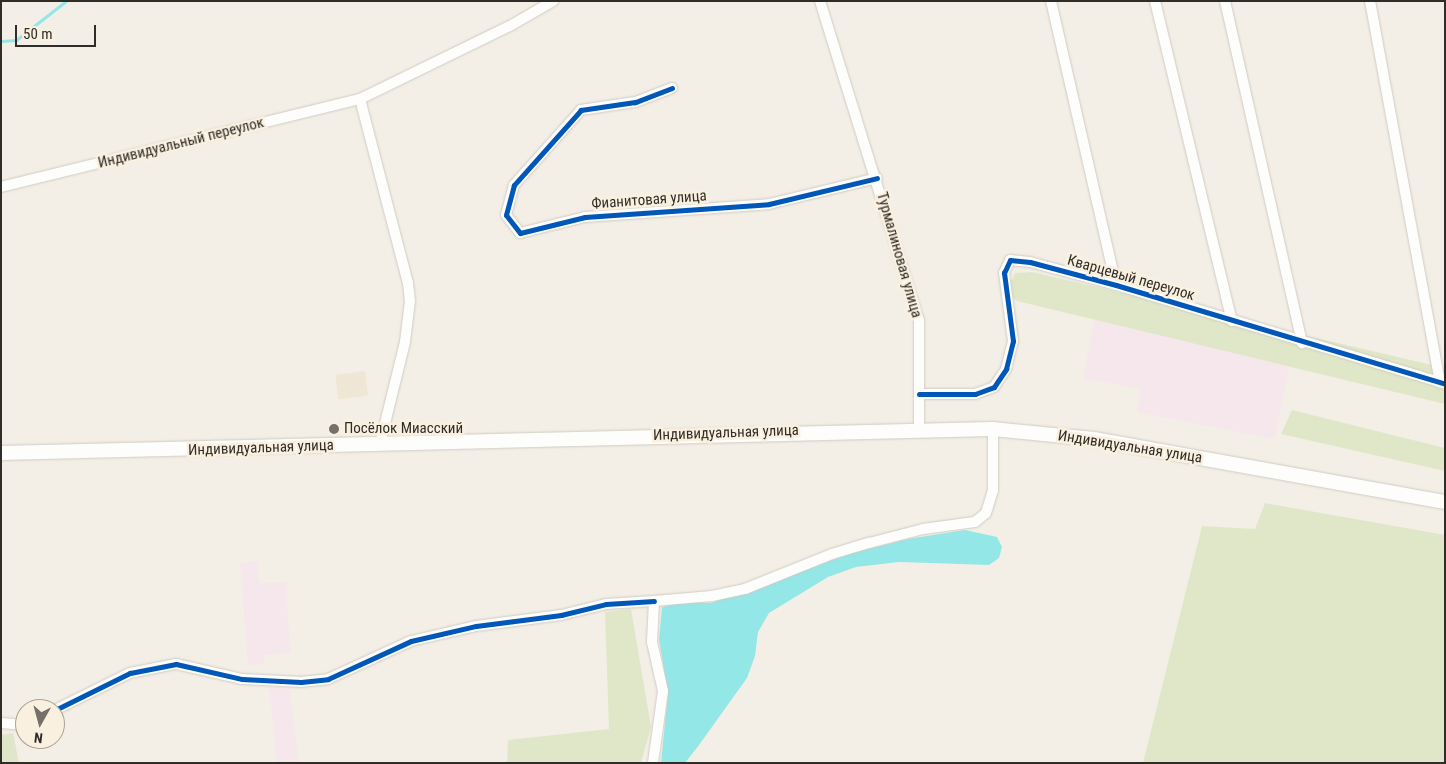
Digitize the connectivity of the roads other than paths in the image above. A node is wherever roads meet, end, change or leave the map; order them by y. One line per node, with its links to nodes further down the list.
1 (553, 1): 8 (street, Индивидуальный переулок)
2 (820, 1): 9 (street, Турмалиновая улица)
3 (1051, 1): 11 (street, Кварцевый переулок)
4 (1155, 1): 12 (street)
5 (1225, 1): 13 (street)
6 (1370, 1): 14 (street)
7 (672, 88): 9 (street, Фианитовая улица)
8 (360, 99): 10 (street, Индивидуальный переулок); 18 (street)
9 (877, 178): 15 (street, Турмалиновая улица)
10 (1, 187)
11 (1116, 285): 12 (street, Кварцевый переулок); 15 (street, Кварцевый переулок)
12 (1232, 321): 13 (street, Кварцевый переулок)
13 (1302, 342): 14 (street, Кварцевый переулок)
14 (1443, 384)
15 (919, 394): 16 (street, Турмалиновая улица)
16 (919, 428): 17 (main road, Индивидуальная улица); 18 (main road, Индивидуальная улица)
17 (992, 429): 20 (main road, Индивидуальная улица); 21 (street)
18 (380, 444): 19 (main road, Индивидуальная улица)
19 (1, 452)
20 (1445, 502)
21 (654, 601): 22 (street); 25 (street)
22 (65, 705)
23 (1, 724): 24 (street)
24 (15, 724)
25 (653, 763)

